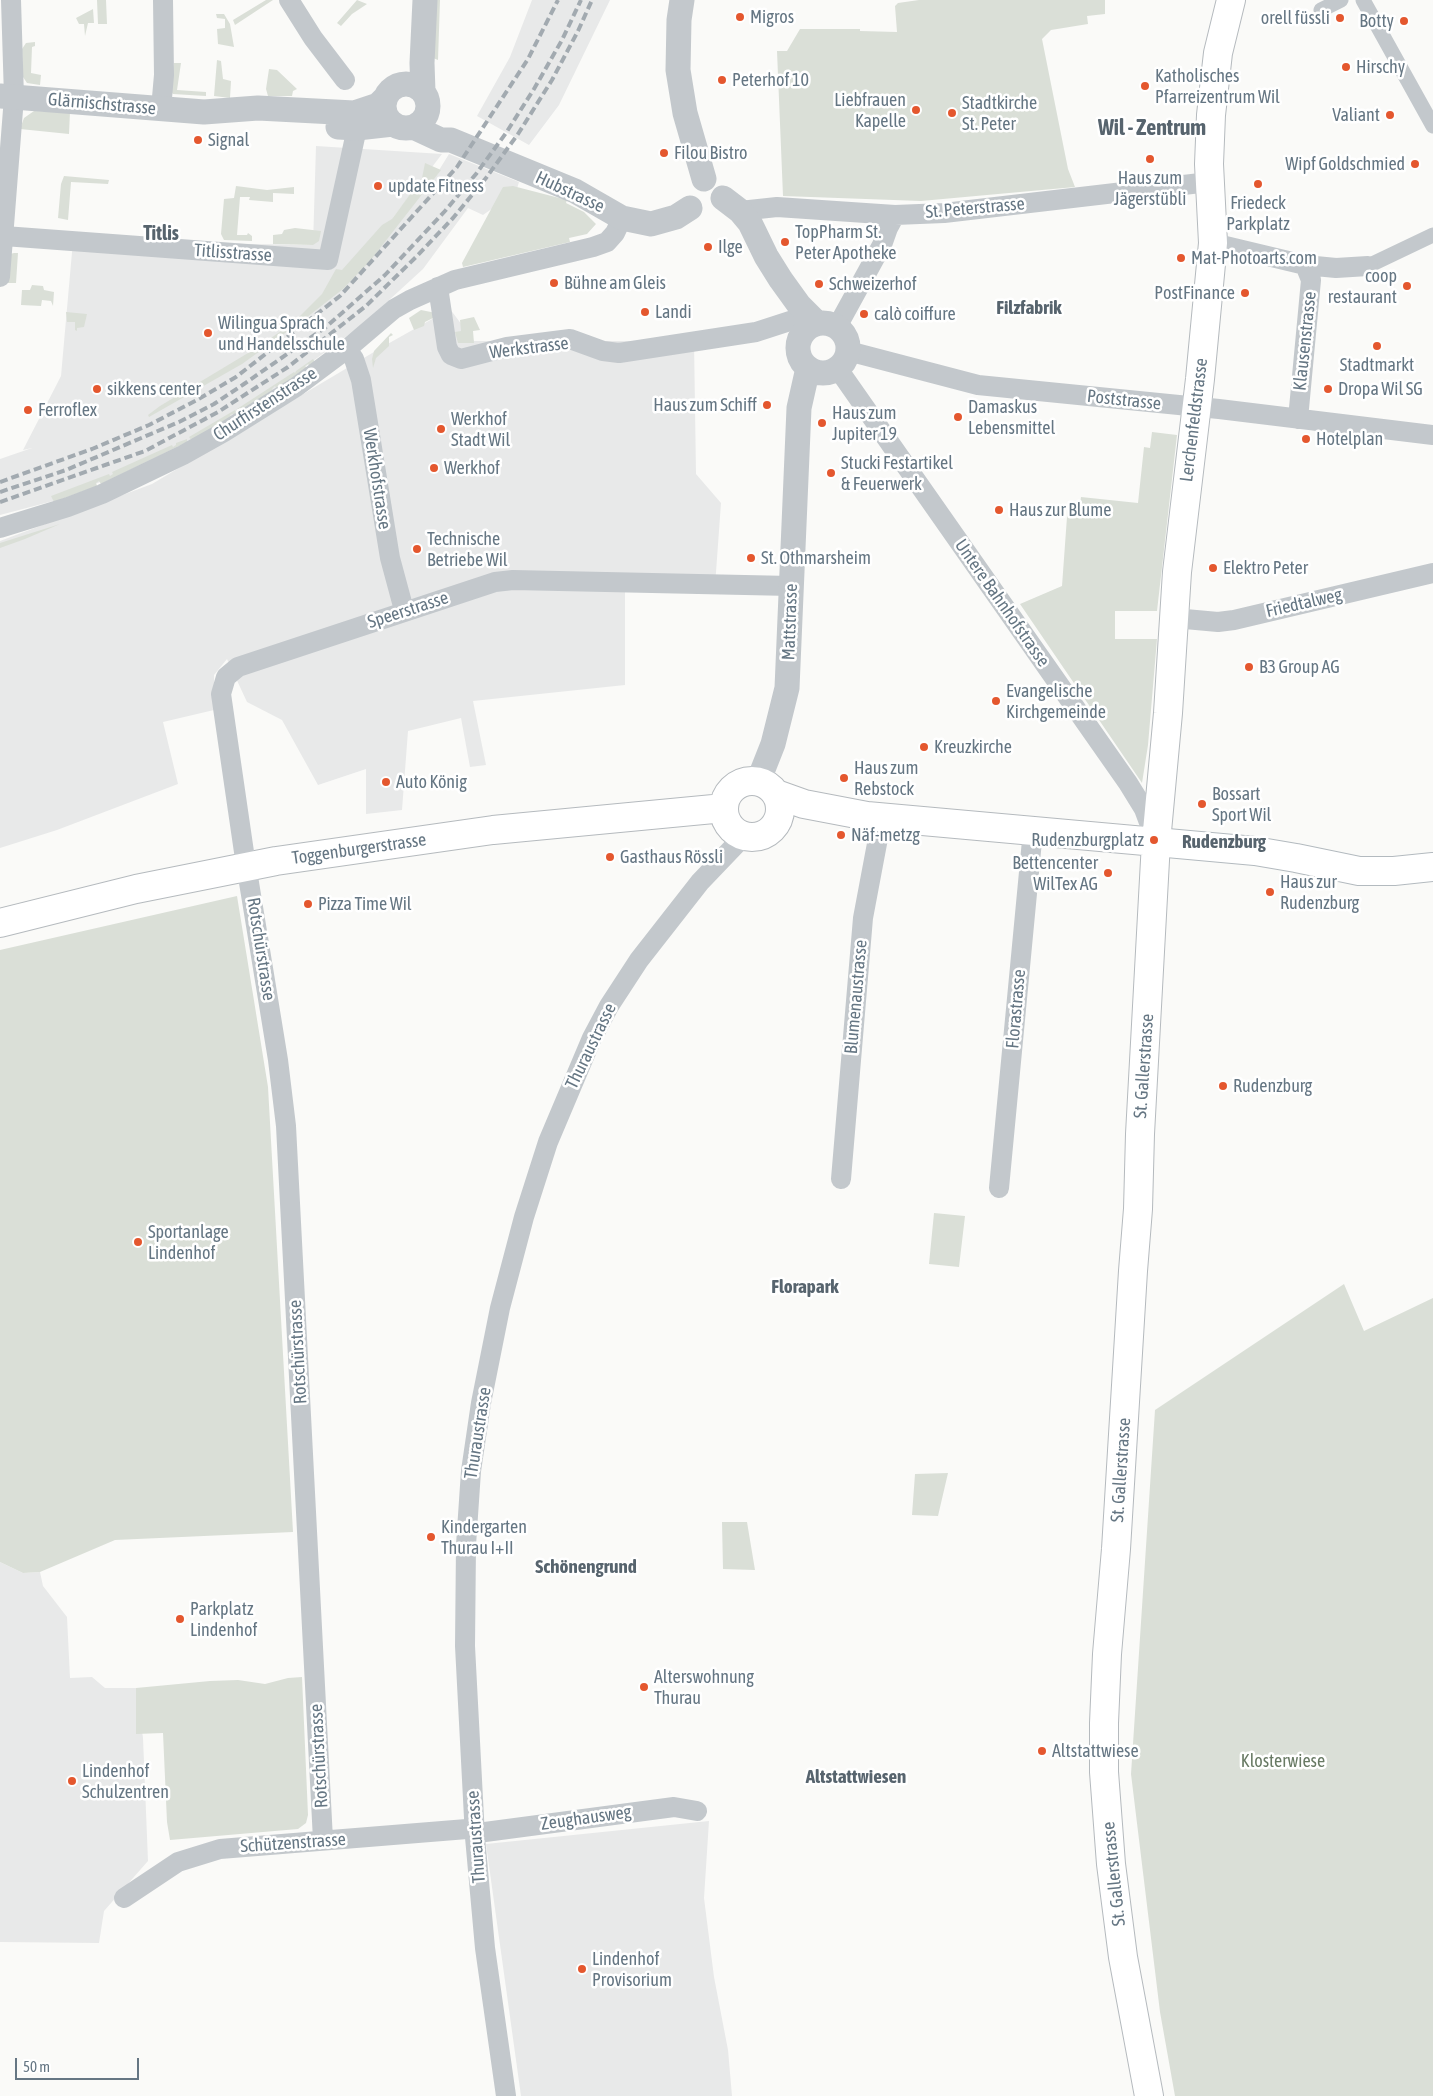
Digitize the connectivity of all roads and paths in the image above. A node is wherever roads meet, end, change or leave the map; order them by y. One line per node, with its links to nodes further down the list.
1 (12, 0): 12 (street)
2 (163, 0): 14 (street)
3 (289, 0): 10 (street)
4 (682, 0): 20 (street)
5 (1231, 0): 21 (main road, Lerchenfeldstrasse)
6 (1341, 0): 9 (street)
7 (1363, 0): 17 (street)
8 (425, 5): 11 (street); 13 (street)
9 (1322, 10)
10 (345, 80)
11 (393, 91): 13 (street); 15 (street, Glärnischstrasse); 16 (street)
12 (7, 96): 14 (street, Glärnischstrasse); 27 (street)
13 (426, 99): 16 (street); 19 (street)
14 (161, 110): 15 (street, Glärnischstrasse)
15 (204, 112): 18 (street, Glärnischstrasse)
16 (403, 125): 18 (street, Glärnischstrasse); 19 (street, Hubstrasse)
17 (1433, 126)
18 (357, 128): 27 (street, Titlisstrasse)
19 (451, 140): 25 (street, Hubstrasse)
20 (704, 179): 22 (street); 23 (street)
21 (1209, 182): 24 (street, St. Peterstrasse); 28 (main road, Lerchenfeldstrasse)
22 (726, 207): 23 (street); 24 (street, St. Peterstrasse); 33 (street)
23 (690, 208): 25 (street, Hubstrasse)
24 (895, 215): 33 (street)
25 (622, 218): 32 (street, Churfirstenstrasse)
26 (1433, 235): 30 (street)
27 (4, 236): 31 (street)
28 (1213, 243): 29 (street); 37 (main road, Lerchenfeldstrasse)
29 (1305, 265): 30 (street); 38 (street, Klausenstrasse)
30 (1368, 266)
31 (0, 277)
32 (438, 287): 33 (street, Werkstrasse); 34 (street, Churfirstenstrasse)
33 (813, 326): 35 (street); 36 (street)
34 (347, 349): 40 (street, Churfirstenstrasse); 43 (street, Werkhofstrasse)
35 (843, 360): 36 (street); 37 (street, Poststrasse); 51 (street, Untere Bahnhofstrasse)
36 (808, 368): 42 (street, Mattstrasse)
37 (1196, 408): 38 (street, Poststrasse); 44 (main road, Lerchenfeldstrasse)
38 (1298, 418): 39 (street, Poststrasse)
39 (1433, 435)
40 (0, 528)
41 (1433, 573): 44 (street, Friedtalweg)
42 (791, 586): 43 (street, Speerstrasse); 45 (street, Mattstrasse)
43 (404, 610): 52 (street, Speerstrasse)
44 (1174, 618): 51 (main road, Lerchenfeldstrasse)
45 (767, 788): 46 (main road); 47 (main road); 48 (main road)
46 (724, 808): 50 (main road); 52 (main road, Toggenburgerstrasse)
47 (874, 816): 48 (main road); 49 (main road); 55 (street, Blumenaustrasse)
48 (775, 826): 50 (main road)
49 (1033, 830): 51 (main road); 56 (street, Florastrasse)
50 (744, 836): 58 (street, Thuraustrasse)
51 (1156, 842): 53 (main road); 62 (main road, St. Gallerstrasse)
52 (247, 866): 54 (main road, Toggenburgerstrasse); 59 (street, Rotschürstrasse)
53 (1433, 867)
54 (0, 923)
55 (841, 1179)
56 (999, 1188)
57 (697, 1811): 58 (street, Zeughausweg)
58 (474, 1830): 59 (street, Schützenstrasse); 61 (street, Thuraustrasse)
59 (324, 1840): 60 (street, Schützenstrasse)
60 (124, 1898)
61 (506, 2096)
62 (1148, 2096)

